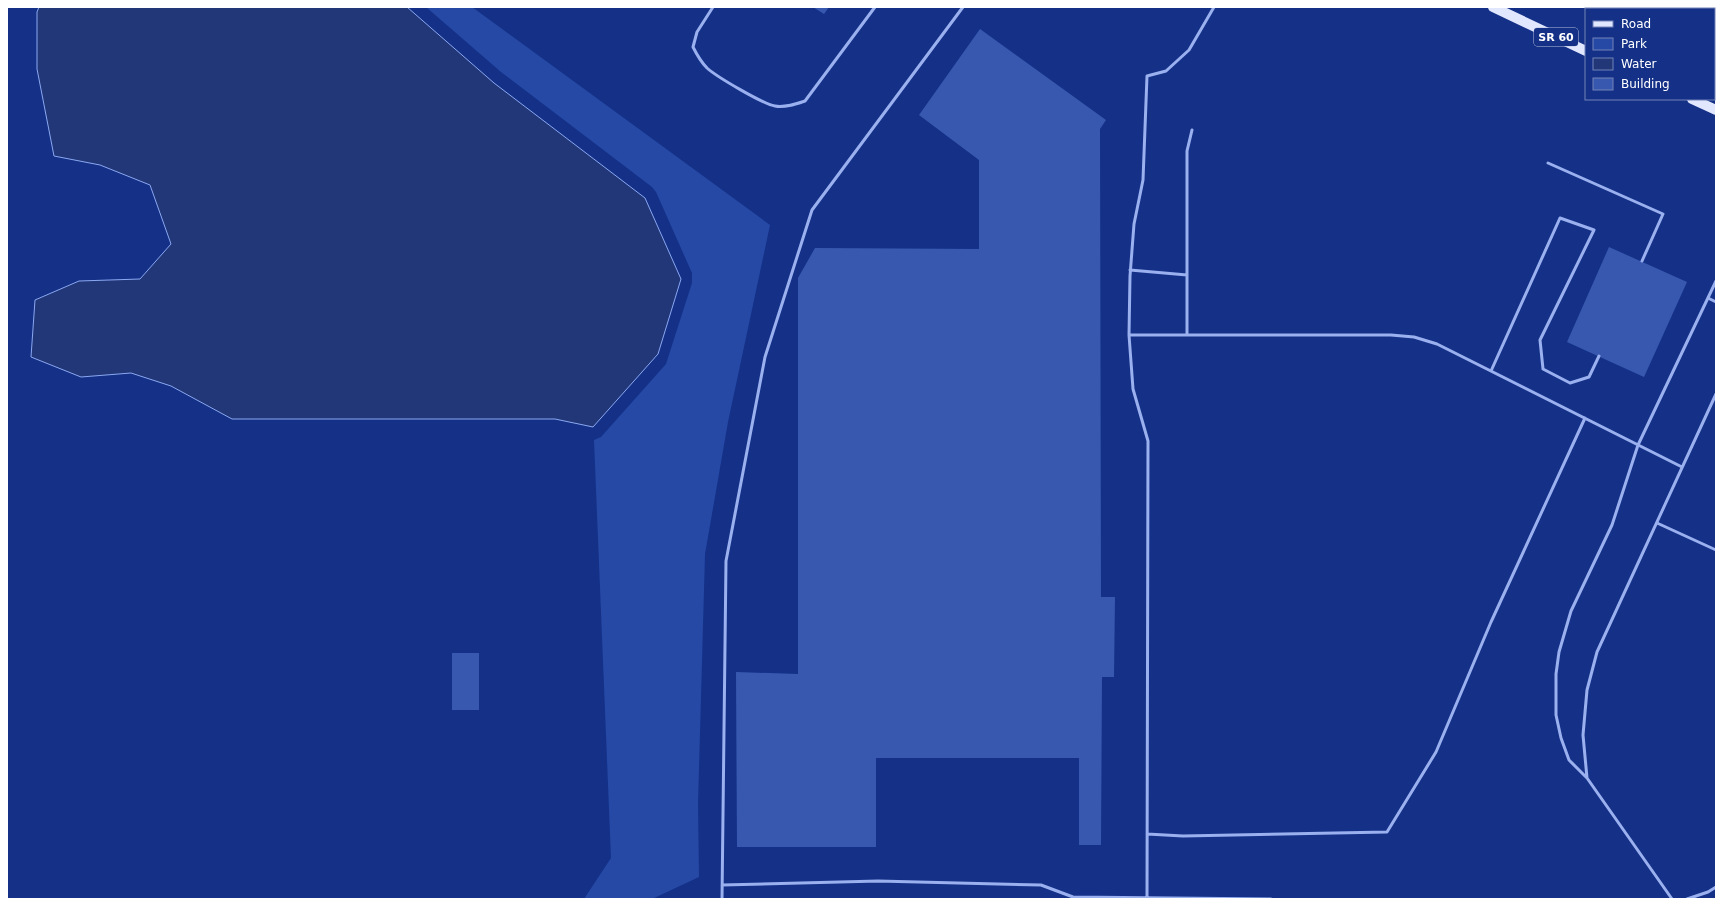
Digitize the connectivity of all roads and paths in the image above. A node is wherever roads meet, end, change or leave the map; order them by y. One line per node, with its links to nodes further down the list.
1 (712, 7): 2 (lane)
2 (875, 7)
3 (963, 7): 30 (lane)
4 (1209, 7): 6 (lane)
5 (1493, 7): 7 (main road, SR 60)
6 (1213, 8): 13 (lane)
7 (1585, 51)
8 (1694, 100): 9 (main road)
9 (1716, 110)
10 (1192, 130): 14 (lane)
11 (1548, 163): 12 (lane)
12 (1642, 261)
13 (1130, 270): 14 (lane); 18 (lane)
14 (1186, 275): 19 (lane)
15 (1716, 281): 16 (lane)
16 (1708, 298): 17 (lane); 24 (lane)
17 (1716, 302)
18 (1129, 334): 19 (lane); 29 (lane)
19 (1186, 334): 21 (lane)
20 (1599, 356): 21 (lane)
21 (1491, 371): 23 (lane)
22 (1716, 394): 25 (lane)
23 (1585, 418): 24 (lane); 29 (lane)
24 (1638, 445): 25 (lane); 28 (lane)
25 (1682, 468): 26 (lane)
26 (1657, 522): 27 (lane); 28 (lane)
27 (1716, 550)
28 (1587, 778): 35 (lane)
29 (1147, 834): 32 (lane)
30 (722, 885): 32 (lane); 33 (lane)
31 (1716, 888): 36 (lane)
32 (1147, 898): 34 (lane)
33 (722, 899)
34 (1271, 899)
35 (1672, 899)
36 (1687, 899)

